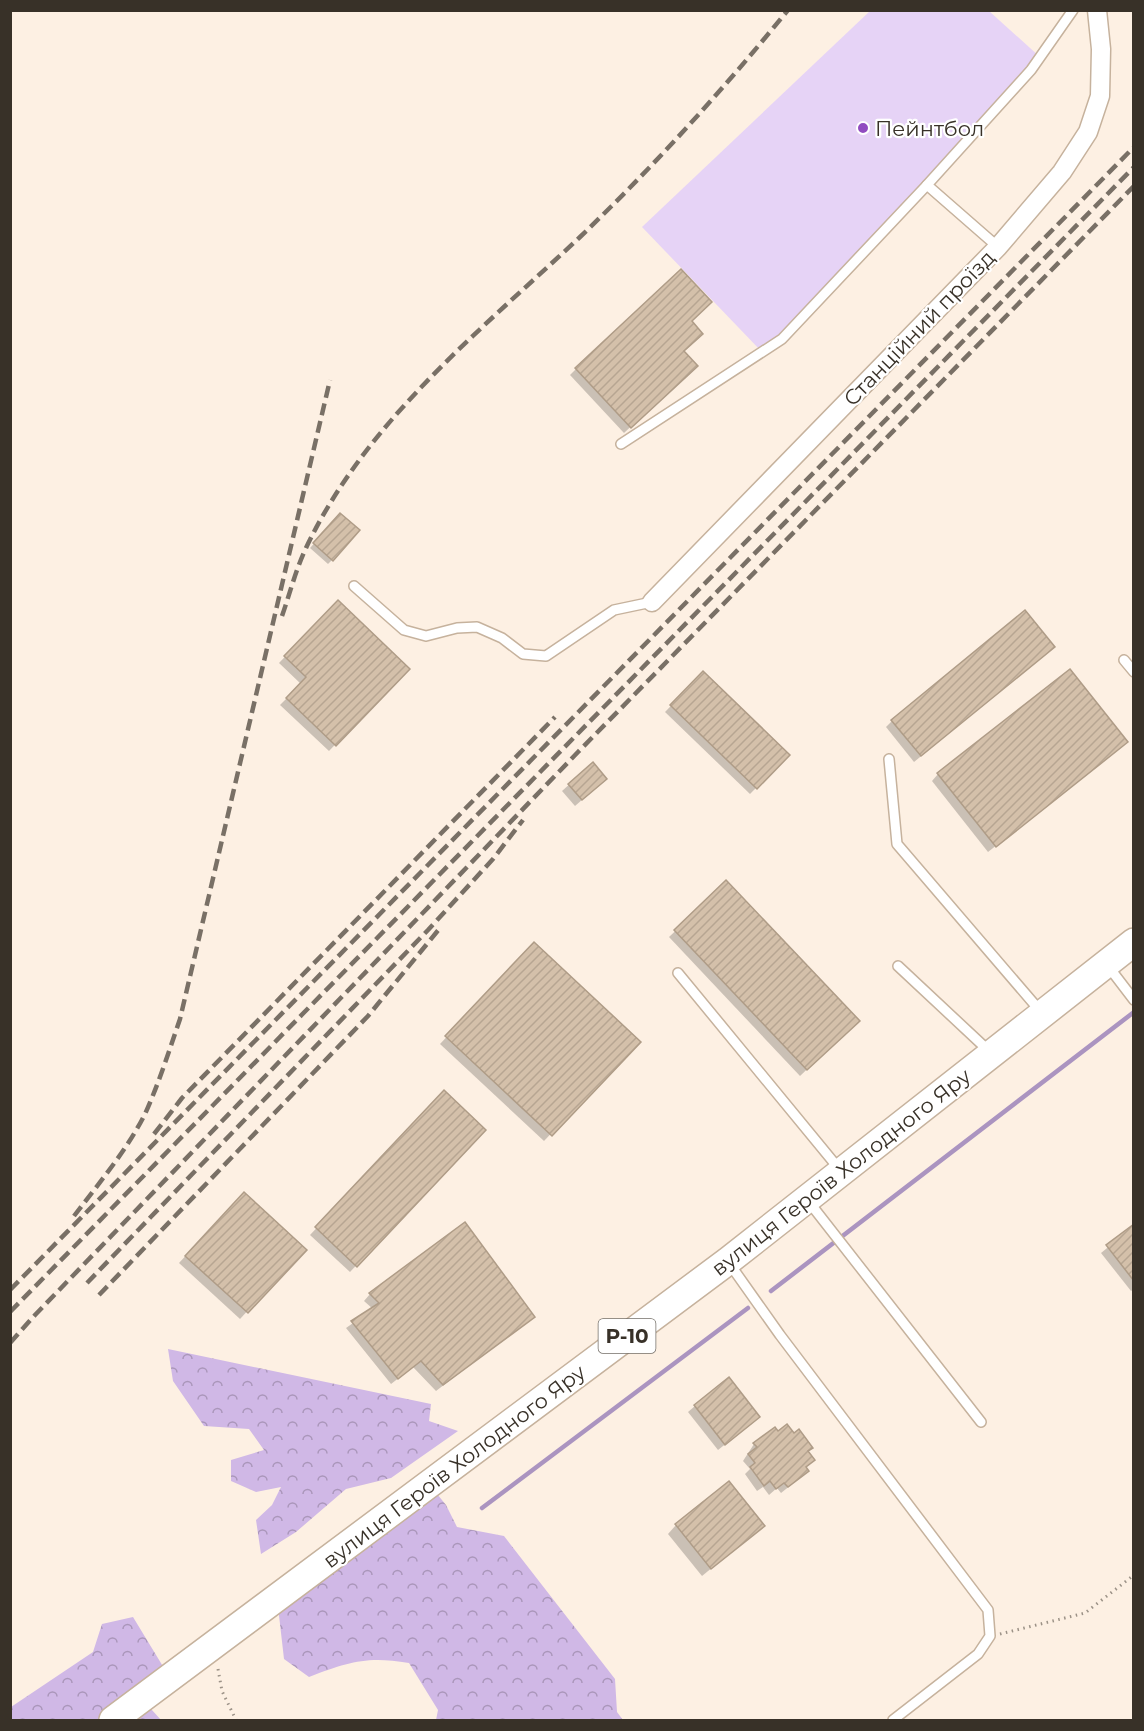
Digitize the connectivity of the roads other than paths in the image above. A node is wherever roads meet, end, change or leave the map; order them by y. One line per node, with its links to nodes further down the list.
1 (1073, 10): 3 (lane)
2 (1097, 10): 4 (street, Станційний проїзд)
3 (927, 185): 4 (lane); 5 (lane)
4 (998, 247): 7 (street, Станційний проїзд)
5 (621, 444)
6 (354, 585): 7 (lane)
7 (652, 602)
8 (1124, 660): 9 (lane)
9 (1134, 672)
10 (889, 759): 16 (lane)
11 (1134, 942): 12 (main road, вулиця Героїв Холодного Яру / Р-10)
12 (1107, 964): 15 (lane); 16 (main road, вулиця Героїв Холодного Яру / Р-10)
13 (898, 966): 17 (lane)
14 (678, 974): 18 (lane)
15 (1131, 997)
16 (1043, 1014): 17 (main road, вулиця Героїв Холодного Яру / Р-10)
17 (992, 1054): 18 (main road, вулиця Героїв Холодного Яру / Р-10)
18 (841, 1172): 19 (main road, вулиця Героїв Холодного Яру / Р-10)
19 (807, 1199): 20 (main road, вулиця Героїв Холодного Яру / Р-10); 21 (lane)
20 (728, 1261): 22 (main road, вулиця Героїв Холодного Яру / Р-10); 23 (lane)
21 (981, 1422)
22 (112, 1720)
23 (893, 1720)

